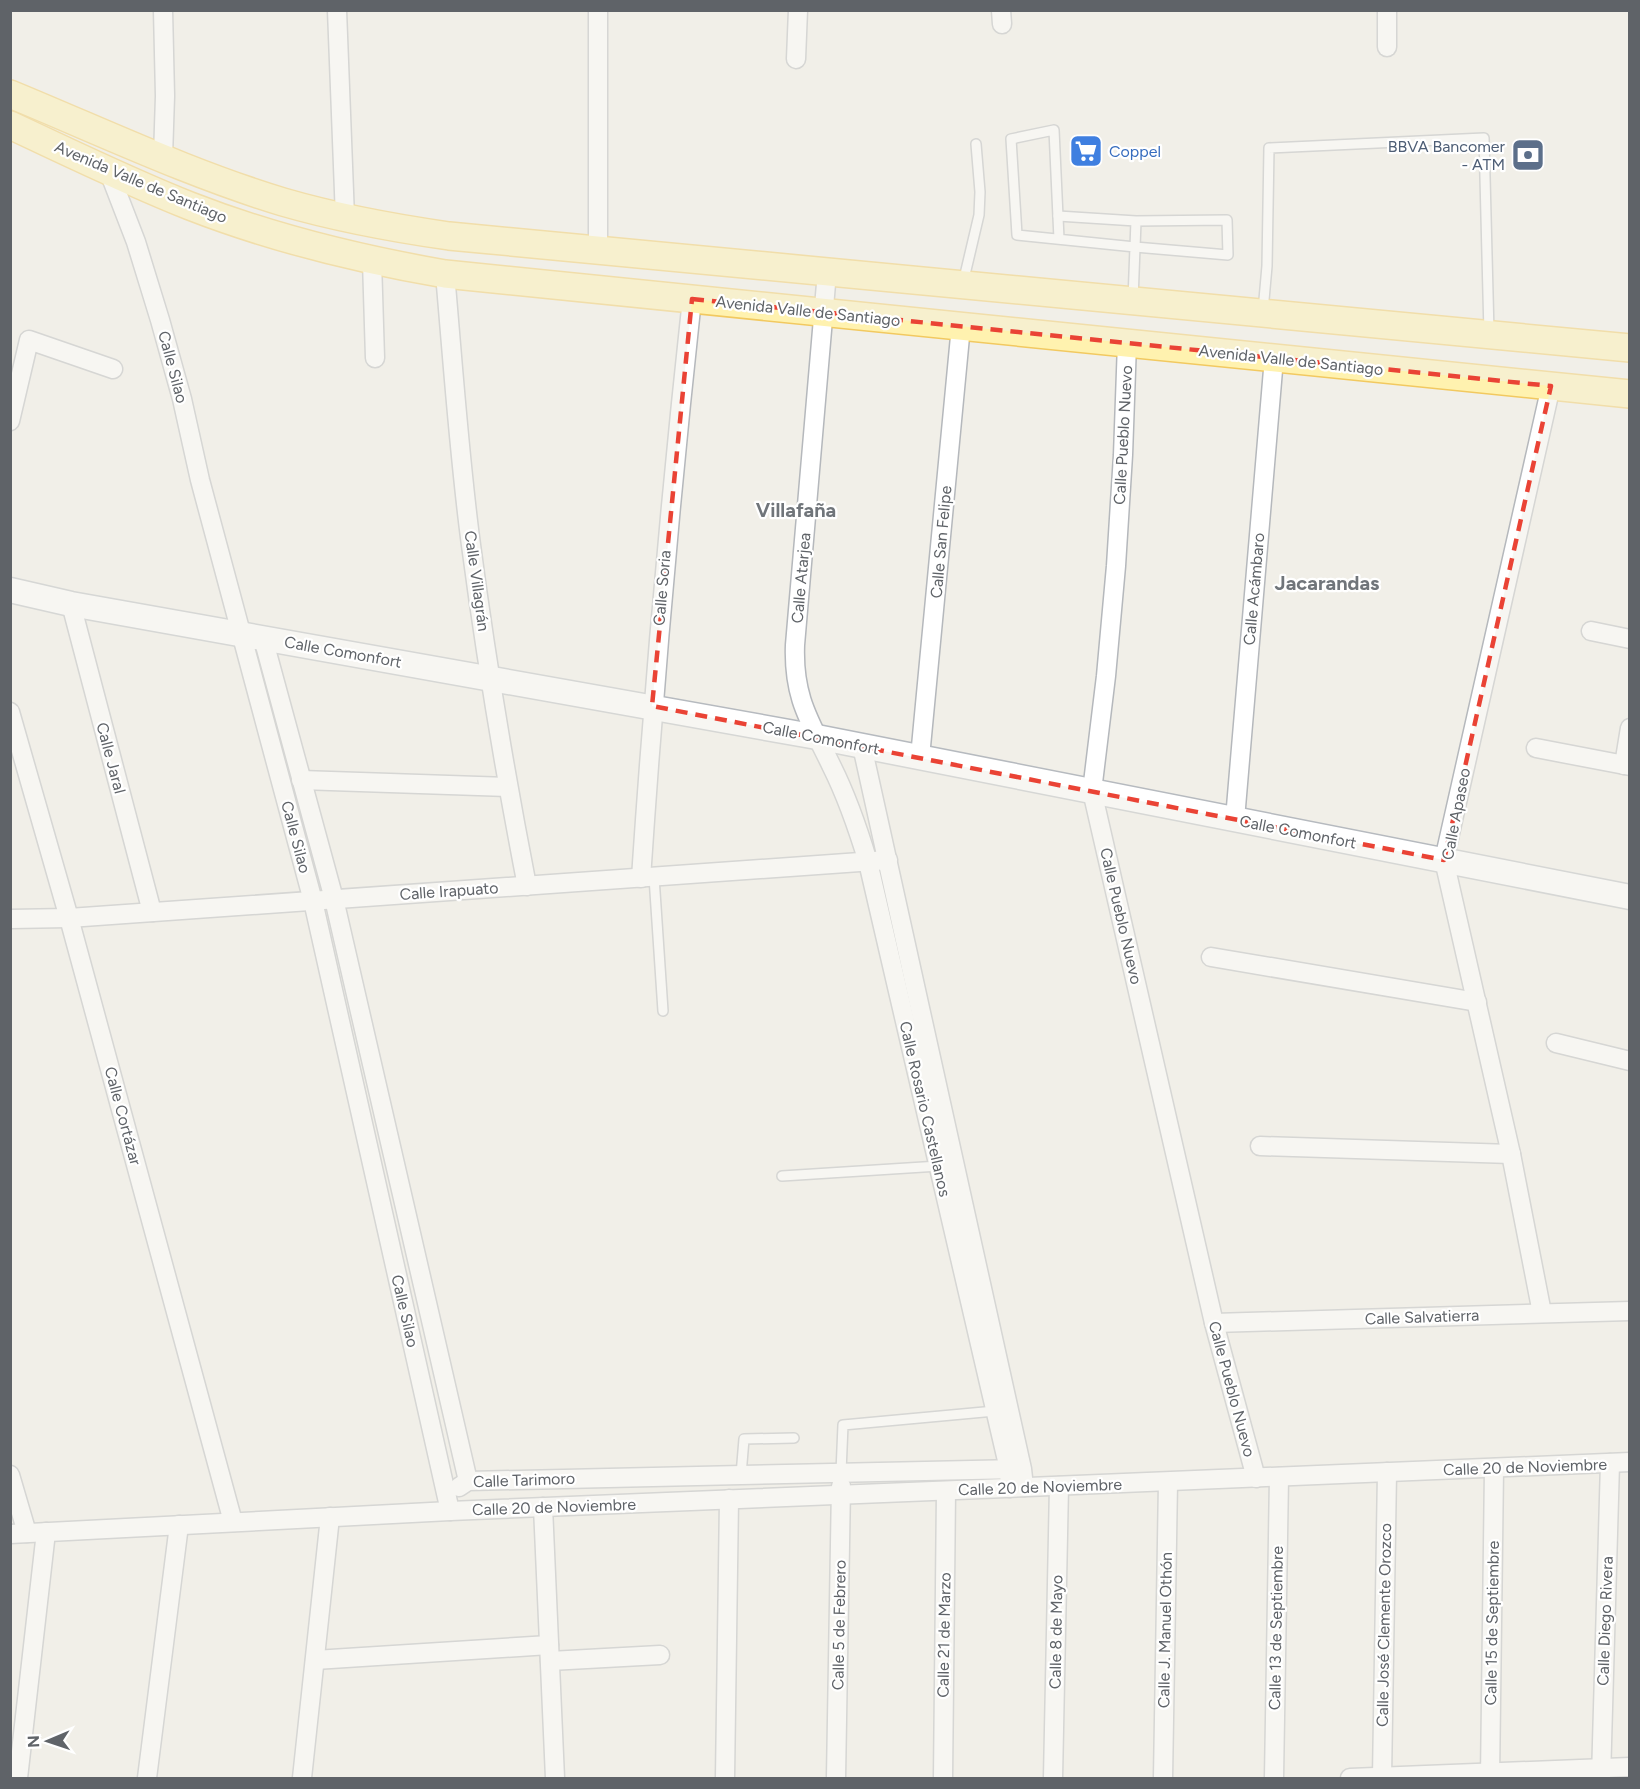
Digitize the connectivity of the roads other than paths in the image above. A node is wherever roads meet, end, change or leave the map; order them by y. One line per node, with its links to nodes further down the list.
1 (163, 10): 11 (street)
2 (337, 10): 14 (street)
3 (598, 10): 18 (street)
4 (798, 10): 7 (street)
5 (1387, 10): 6 (street)
6 (1388, 46)
7 (796, 60)
8 (10, 94): 11 (main road, Avenida Valle de Santiago)
9 (10, 125): 12 (main road, Avenida Valle de Santiago)
10 (976, 144): 22 (lane)
11 (163, 157): 14 (main road, Avenida Valle de Santiago)
12 (109, 172): 19 (main road, Avenida Valle de Santiago); 40 (street, Calle Silao)
13 (1058, 216): 15 (lane); 16 (lane); 16 (lane)
14 (345, 218): 18 (main road, Avenida Valle de Santiago)
15 (1136, 221): 17 (lane); 17 (lane)
16 (1059, 239): 17 (lane)
17 (1135, 247): 24 (lane)
18 (598, 251): 20 (main road, Avenida Valle de Santiago)
19 (372, 261): 21 (main road, Avenida Valle de Santiago); 31 (street)
20 (827, 272): 22 (main road, Avenida Valle de Santiago); 25 (street, Calle Atarjea)
21 (445, 274): 23 (main road, Avenida Valle de Santiago); 42 (street, Calle Villagrán)
22 (962, 285): 24 (main road, Avenida Valle de Santiago)
23 (692, 299): 25 (main road, Avenida Valle de Santiago); 43 (street, Calle Soria)
24 (1132, 301): 26 (main road, Avenida Valle de Santiago)
25 (823, 312): 27 (main road, Avenida Valle de Santiago); 46 (street, Calle Atarjea)
26 (1263, 314): 28 (main road, Avenida Valle de Santiago); 28 (lane)
27 (961, 326): 29 (main road, Avenida Valle de Santiago); 49 (street, Calle San Felipe)
28 (1489, 335): 30 (main road, Avenida Valle de Santiago)
29 (1127, 343): 32 (main road, Avenida Valle de Santiago); 53 (street, Calle Pueblo Nuevo)
30 (1629, 348)
31 (375, 358)
32 (1274, 358): 34 (main road, Avenida Valle de Santiago); 54 (street, Calle Acámbaro)
33 (113, 369): 36 (street)
34 (1551, 386): 35 (main road, Avenida Valle de Santiago); 56 (street, Calle Apaseo)
35 (1629, 394)
36 (10, 421)
37 (10, 590): 38 (street, Calle Comonfort)
38 (70, 604): 40 (street, Calle Comonfort); 63 (street, Calle Jaral)
39 (1591, 631): 41 (street)
40 (252, 636): 42 (street, Calle Comonfort); 51 (street, Calle Silao); 62 (street, Calle Silao)
41 (1629, 639)
42 (490, 678): 43 (street, Calle Comonfort); 52 (street, Calle Villagrán)
43 (652, 706): 46 (street, Calle Comonfort); 58 (street, Calle Soria)
44 (10, 712): 64 (street, Calle Cortázar)
45 (1629, 729): 50 (street)
46 (817, 737): 47 (street, Calle Comonfort); 57 (street, Calle Rosario Castellanos)
47 (862, 746): 49 (street, Calle Comonfort); 55 (street, Calle Rosario Castellanos)
48 (1536, 748): 50 (street)
49 (920, 757): 53 (street, Calle Comonfort)
50 (1627, 765)
51 (301, 780): 52 (street); 61 (street, Calle Silao)
52 (508, 787): 59 (street, Calle Villagrán)
53 (1092, 791): 54 (street, Calle Comonfort); 77 (street, Calle Pueblo Nuevo)
54 (1235, 819): 56 (street, Calle Comonfort)
55 (888, 860): 57 (street, Calle Irapuato); 83 (street, Calle Rosario Castellanos)
56 (1444, 860): 60 (street, Calle Comonfort); 67 (street, Calle Apaseo)
57 (868, 862): 58 (street, Calle Irapuato); 73 (street, Calle Rosario Castellanos)
58 (647, 877): 59 (street, Calle Irapuato); 68 (lane)
59 (527, 886): 61 (street, Calle Irapuato)
60 (1629, 897)
61 (334, 899): 62 (street, Calle Irapuato); 90 (street, Calle Silao)
62 (314, 901): 63 (street, Calle Irapuato); 98 (street, Calle Silao)
63 (152, 912): 64 (street, Calle Irapuato)
64 (69, 918): 65 (street, Calle Irapuato); 100 (street, Calle Cortázar)
65 (10, 919)
66 (1211, 957): 67 (street)
67 (1477, 1002): 72 (street, Calle Apaseo)
68 (663, 1011)
69 (1556, 1043): 70 (street)
70 (1629, 1061)
71 (1260, 1146): 72 (street)
72 (1511, 1154): 76 (street, Calle Apaseo)
73 (939, 1166): 74 (lane); 78 (street, Calle Rosario Castellanos)
74 (782, 1176)
75 (1629, 1311): 76 (street, Calle Salvatierra)
76 (1542, 1313): 77 (street, Calle Salvatierra)
77 (1214, 1323): 89 (street, Calle Pueblo Nuevo)
78 (995, 1411): 83 (street, Calle Rosario Castellanos); 84 (lane)
79 (794, 1438): 87 (lane)
80 (1629, 1462): 81 (street, Calle 20 de Noviembre)
81 (1610, 1463): 82 (street, Calle 20 de Noviembre); 108 (street, Calle Diego Rivera)
82 (1494, 1468): 85 (street, Calle 20 de Noviembre); 109 (street, Calle 15 de Septiembre)
83 (1015, 1469): 84 (street, Calle Tarimoro); 93 (street, Calle Rosario Castellanos)
84 (841, 1472): 87 (street, Calle Tarimoro); 95 (street, Calle 5 de Febrero)
85 (1387, 1472): 88 (street, Calle 20 de Noviembre); 110 (street, Calle José Clemente Orozco)
86 (10, 1475): 103 (street)
87 (741, 1475): 90 (street, Calle Tarimoro)
88 (1279, 1477): 89 (street, Calle 20 de Noviembre); 120 (street, Calle 13 de Septiembre)
89 (1256, 1478): 91 (street, Calle 20 de Noviembre)
90 (468, 1481): 98 (street, Calle Tarimoro)
91 (1168, 1482): 92 (street, Calle 20 de Noviembre); 119 (street, Calle J. Manuel Othón)
92 (1059, 1486): 93 (street, Calle 20 de Noviembre); 118 (street, Calle 8 de Mayo)
93 (1017, 1488): 94 (street, Calle 20 de Noviembre)
94 (946, 1491): 95 (street, Calle 20 de Noviembre); 117 (street, Calle 21 de Marzo)
95 (841, 1496): 96 (street, Calle 20 de Noviembre); 116 (street, Calle 5 de Febrero)
96 (729, 1500): 97 (street, Calle 20 de Noviembre); 115 (street)
97 (543, 1507): 98 (street, Calle 20 de Noviembre); 104 (street)
98 (450, 1511): 99 (street)
99 (330, 1516): 100 (street); 106 (street)
100 (233, 1522): 101 (street)
101 (179, 1525): 102 (street); 112 (street)
102 (46, 1532): 103 (street); 111 (street)
103 (19, 1534)
104 (549, 1653): 105 (street); 106 (street); 114 (street)
105 (660, 1655)
106 (315, 1660): 113 (street)
107 (1629, 1767): 108 (street)
108 (1601, 1774): 109 (street)
109 (1490, 1776): 110 (street)
110 (1382, 1778): 121 (street)
111 (18, 1779)
112 (147, 1779)
113 (302, 1779)
114 (555, 1779)
115 (725, 1779)
116 (836, 1779)
117 (943, 1779)
118 (1053, 1779)
119 (1163, 1779)
120 (1274, 1779)
121 (1350, 1779)

